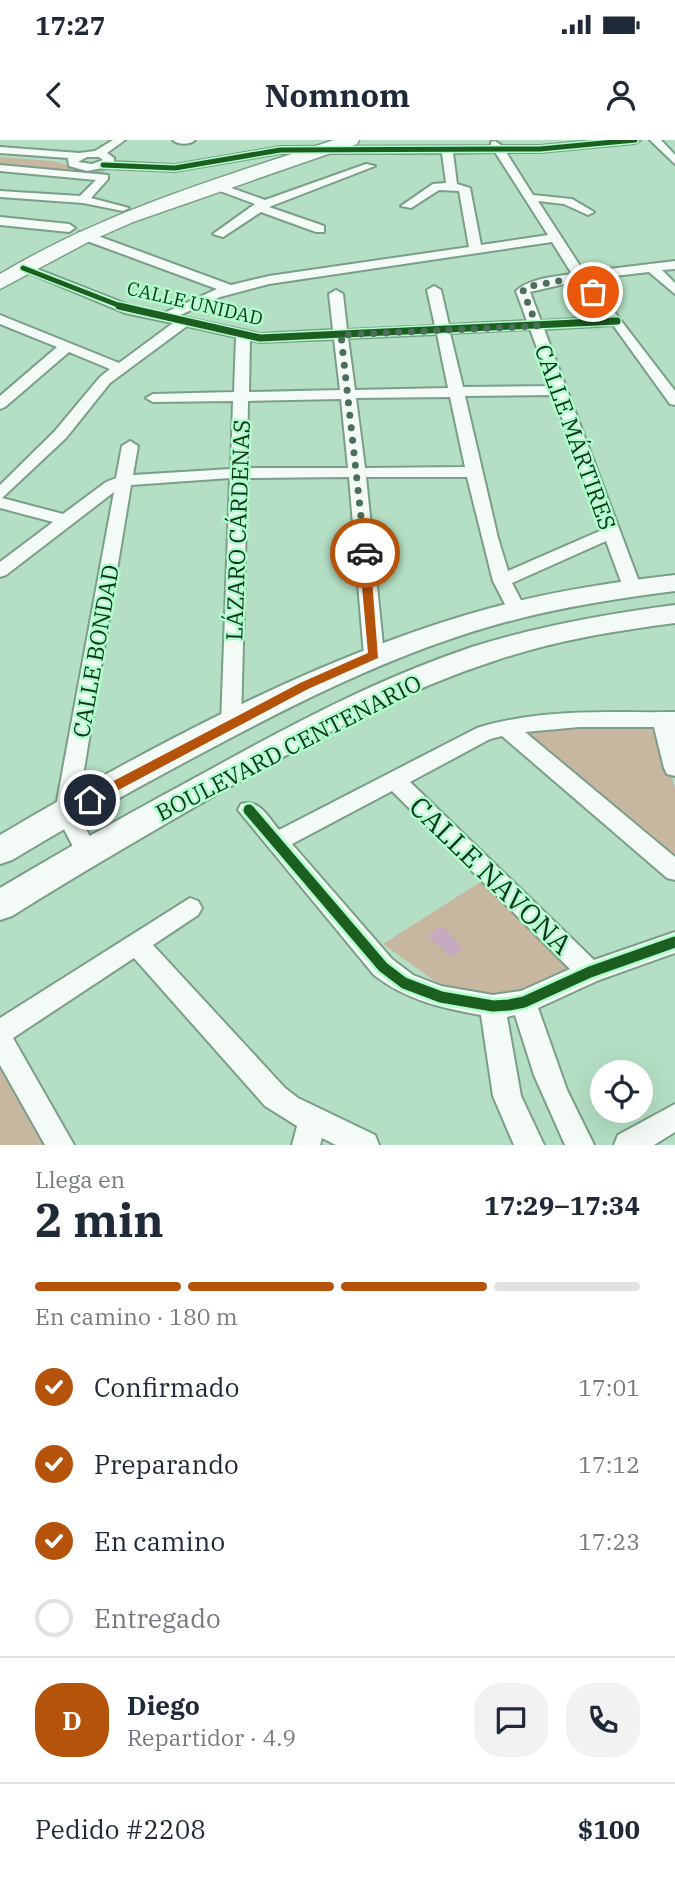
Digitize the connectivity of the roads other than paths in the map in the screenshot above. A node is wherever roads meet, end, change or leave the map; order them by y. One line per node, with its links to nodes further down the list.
1 (120, 140): 12 (street)
2 (178, 140): 3 (street)
3 (190, 140)
4 (635, 140): 6 (street)
5 (656, 140): 15 (street)
6 (576, 143): 7 (street)
7 (496, 145): 11 (street); 22 (street)
8 (327, 146): 9 (street); 9 (street); 11 (street); 19 (main road); 19 (main road)
9 (262, 148): 17 (street)
10 (0, 150): 14 (street)
11 (447, 151): 20 (street)
12 (97, 154): 14 (street); 17 (street)
13 (0, 156): 14 (street)
14 (76, 159): 17 (street)
15 (675, 161)
16 (370, 166): 24 (street)
17 (106, 167): 18 (street); 23 (street)
18 (0, 168)
19 (219, 182): 24 (street); 26 (main road); 30 (main road)
20 (452, 185): 25 (street); 33 (street)
21 (0, 194): 23 (street)
22 (532, 198): 27 (street); 32 (street)
23 (83, 200): 26 (street)
24 (261, 206): 29 (street); 31 (street)
25 (407, 206)
26 (123, 208): 30 (main road)
27 (588, 212)
28 (0, 221): 30 (street)
29 (320, 229)
30 (76, 232): 35 (main road); 36 (main road); 40 (street)
31 (219, 234)
32 (555, 238): 33 (street); 38 (street)
33 (476, 249): 40 (street)
34 (675, 265): 37 (street)
35 (0, 268)
36 (23, 268): 39 (main road); 44 (street, CALLE UNIDAD)
37 (652, 268): 38 (street); 41 (street)
38 (581, 277): 46 (street); 48 (street, CALLE MÁRTIRES)
39 (0, 283)
40 (227, 288): 44 (street)
41 (675, 289)
42 (434, 290): 49 (street)
43 (336, 294): 50 (street)
44 (166, 318): 47 (street, CALLE UNIDAD)
45 (0, 319): 52 (street)
46 (617, 321): 48 (street, CALLE UNIDAD); 59 (street)
47 (184, 322): 51 (street, CALLE UNIDAD); 53 (street)
48 (537, 326): 49 (street, CALLE UNIDAD); 54 (street, CALLE MÁRTIRES)
49 (443, 330): 50 (street, CALLE UNIDAD); 55 (street)
50 (341, 335): 51 (street, CALLE UNIDAD); 56 (street)
51 (243, 336): 57 (street, LÁZARO CÁRDENAS)
52 (67, 346): 53 (street); 60 (street)
53 (120, 368): 66 (street)
54 (560, 390): 55 (street); 69 (street, CALLE MÁRTIRES)
55 (457, 392): 56 (street); 62 (street)
56 (348, 394): 57 (street); 63 (street)
57 (241, 396): 58 (street); 64 (street, LÁZARO CÁRDENAS)
58 (153, 398)
59 (675, 401)
60 (0, 404)
61 (130, 446): 65 (street, CALLE BONDAD)
62 (473, 471): 63 (street); 71 (street)
63 (357, 472): 64 (street); 76 (street)
64 (239, 474): 65 (street); 78 (street, LÁZARO CÁRDENAS)
65 (125, 480): 68 (street); 83 (street, CALLE BONDAD)
66 (0, 494)
67 (0, 503): 68 (street)
68 (68, 521): 70 (street)
69 (610, 533): 71 (street); 73 (street, CALLE MÁRTIRES)
70 (0, 571)
71 (502, 581): 74 (street)
72 (675, 583): 73 (main road, BOULEVARD CENTENARIO)
73 (632, 587): 74 (main road, BOULEVARD CENTENARIO)
74 (516, 608): 76 (main road, BOULEVARD CENTENARIO)
75 (675, 614): 86 (main road, BOULEVARD CENTENARIO)
76 (374, 655): 78 (main road, BOULEVARD CENTENARIO)
77 (668, 719): 79 (street, CALLE NAVONA); 80 (street, CALLE NAVONA)
78 (231, 724): 83 (main road, BOULEVARD CENTENARIO)
79 (505, 727): 81 (street, CALLE NAVONA); 87 (street)
80 (675, 768)
81 (393, 779): 84 (street, CALLE NAVONA); 92 (street, CALLE NAVONA)
82 (249, 810): 84 (street, CALLE NAVONA)
83 (66, 812): 85 (main road, BOULEVARD CENTENARIO); 86 (street)
84 (276, 842): 94 (street, CALLE NAVONA)
85 (0, 851)
86 (87, 852): 88 (main road, BOULEVARD CENTENARIO)
87 (675, 871)
88 (0, 906)
89 (190, 908): 91 (street)
90 (675, 942): 92 (street, CALLE NAVONA)
91 (136, 943): 95 (street); 98 (street)
92 (590, 972): 93 (street, CALLE NAVONA)
93 (524, 1002): 94 (street, CALLE NAVONA); 102 (street)
94 (492, 1006): 101 (street)
95 (0, 1032)
96 (0, 1040): 99 (street)
97 (675, 1117): 103 (street)
98 (309, 1132): 100 (street)
99 (60, 1145)
100 (365, 1145)
101 (530, 1145)
102 (580, 1145)
103 (628, 1145)

